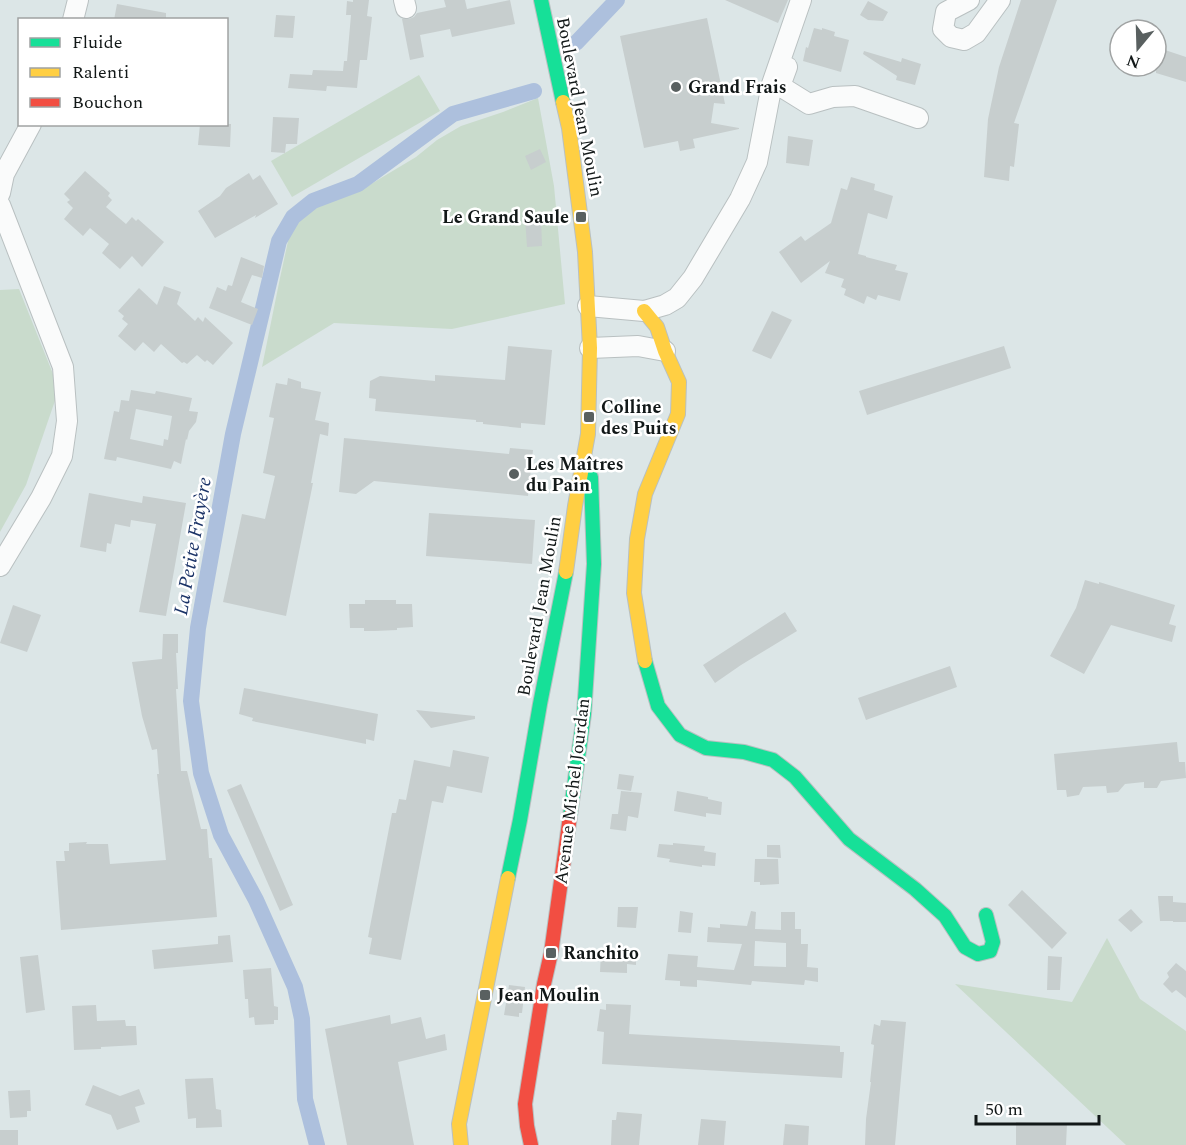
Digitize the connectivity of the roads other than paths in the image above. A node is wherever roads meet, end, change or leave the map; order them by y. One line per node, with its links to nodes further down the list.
1 (78, 0): 6 (street)
2 (541, 0): 11 (main road, Boulevard Jean Moulin)
3 (969, 0): 4 (street)
4 (1000, 0)
5 (801, 2): 7 (street); 12 (street)
6 (74, 18)
7 (918, 118)
8 (30, 126): 9 (street)
9 (0, 193)
10 (0, 205): 16 (street)
11 (588, 306): 12 (street); 13 (main road, Boulevard Jean Moulin)
12 (644, 311): 14 (main road)
13 (590, 348): 14 (street); 15 (main road, Boulevard Jean Moulin)
14 (665, 351): 17 (main road)
15 (588, 434): 18 (main road, Boulevard Jean Moulin); 21 (main road, Avenue Michel Jourdan)
16 (0, 566)
17 (986, 915)
18 (459, 1124): 19 (main road); 20 (main road, Boulevard Jean Moulin)
19 (454, 1145)
20 (460, 1145)
21 (531, 1145)

